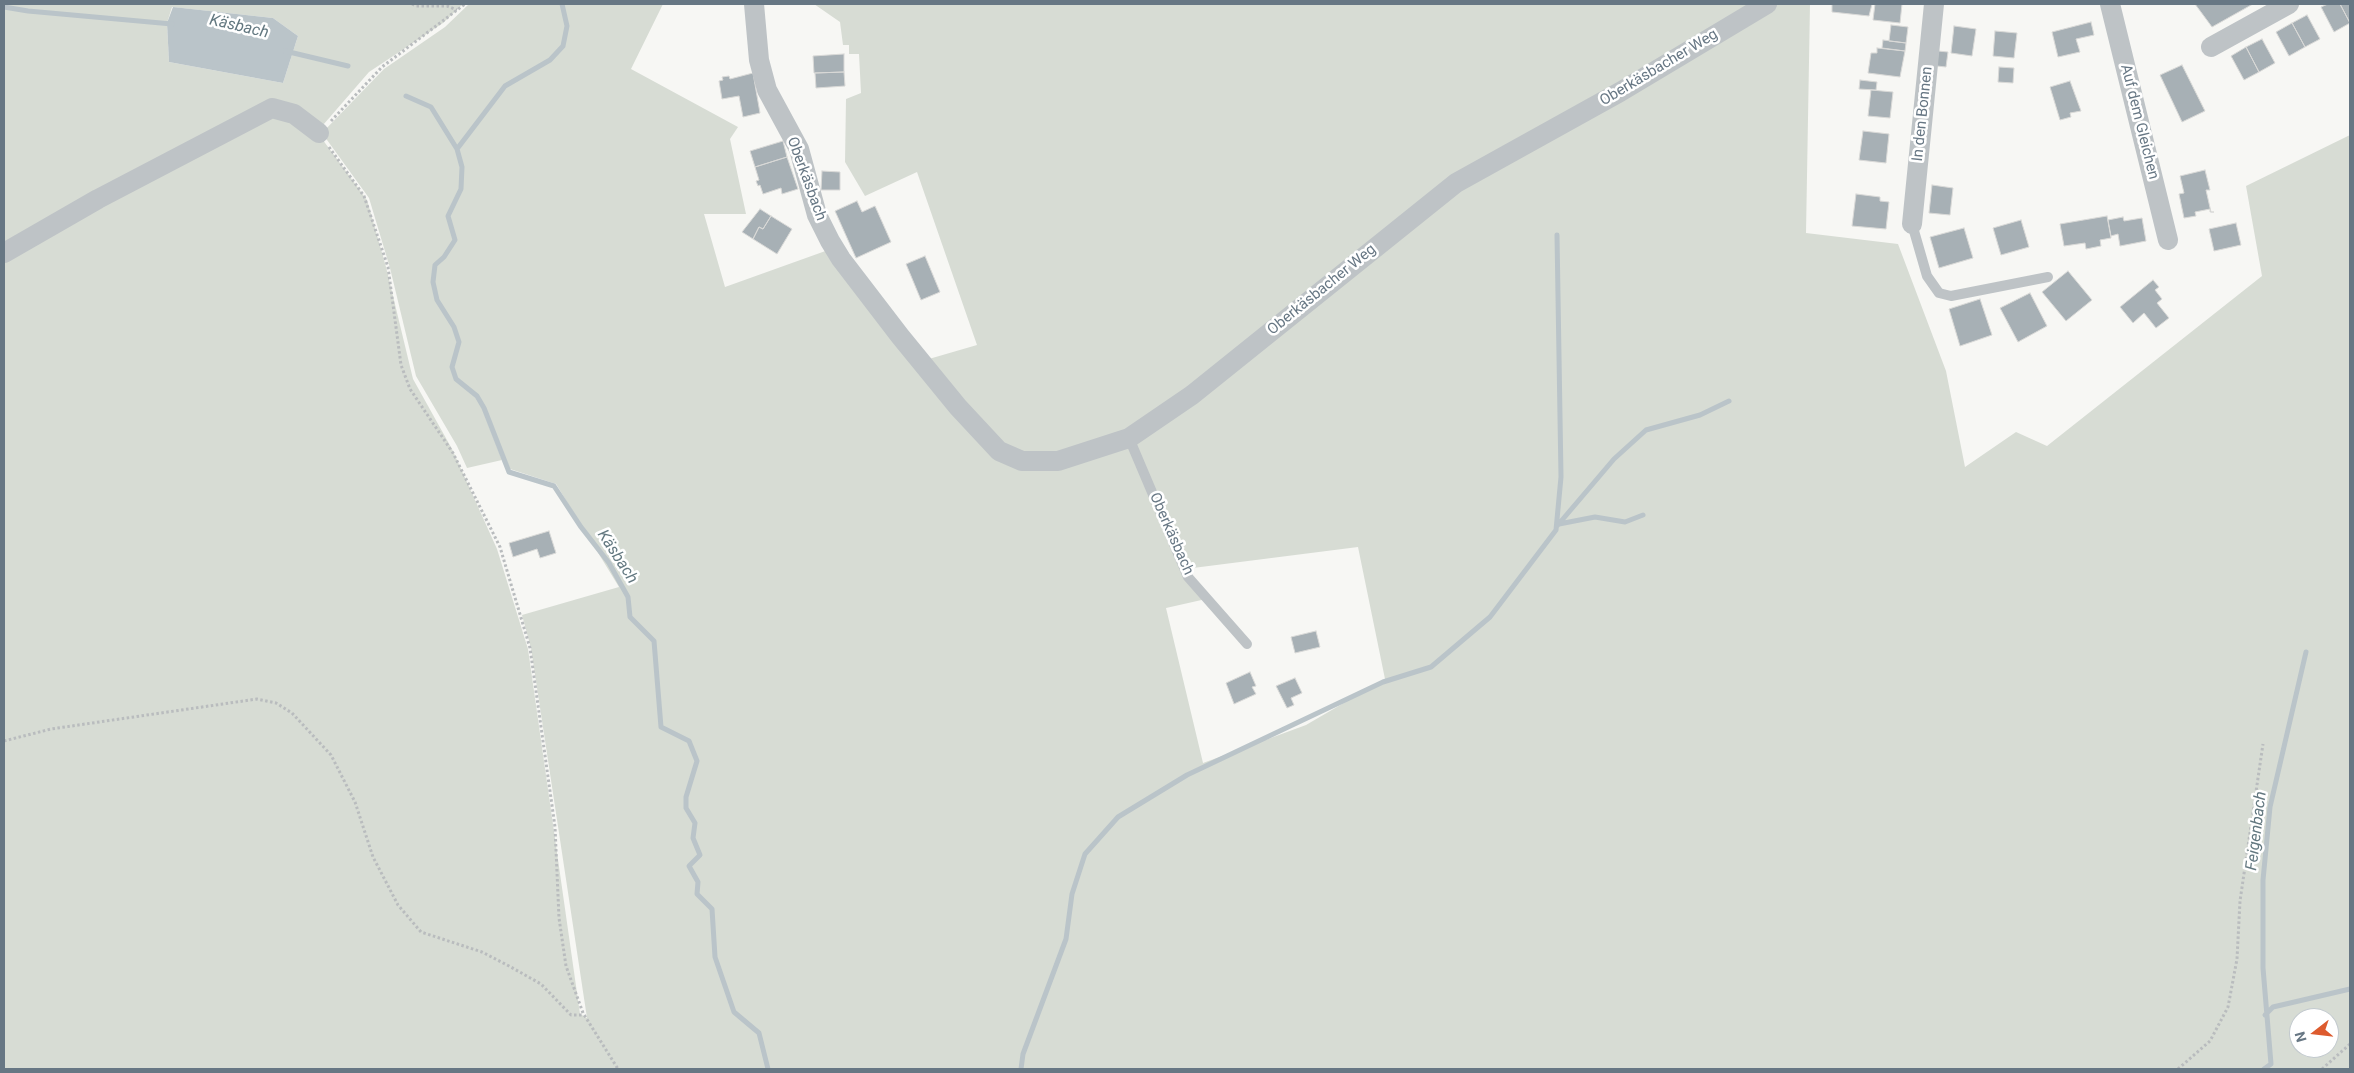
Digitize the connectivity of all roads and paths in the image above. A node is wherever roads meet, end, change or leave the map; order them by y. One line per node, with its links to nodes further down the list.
1 (412, 4): 8 (path)
2 (465, 4): 8 (path)
3 (754, 4): 15 (street, Oberkäsbach)
4 (1766, 4): 16 (street, Oberkäsbacher Weg)
5 (1934, 4): 11 (street, In den Bonnen)
6 (2110, 4): 12 (street, Auf dem Gleichen)
7 (2289, 4): 9 (street)
8 (458, 10): 10 (path)
9 (2211, 47)
10 (319, 133): 13 (street); 20 (path)
11 (1912, 224): 14 (lane)
12 (2168, 240)
13 (4, 252)
14 (2048, 277)
15 (900, 336): 16 (street, Oberkäsbacher Weg)
16 (1129, 438): 17 (lane, Oberkäsbach)
17 (1247, 644)
18 (4, 742): 20 (path)
19 (2263, 744): 23 (path)
20 (584, 1016): 22 (path)
21 (2350, 1044): 24 (path)
22 (618, 1069)
23 (2178, 1069)
24 (2322, 1069)

